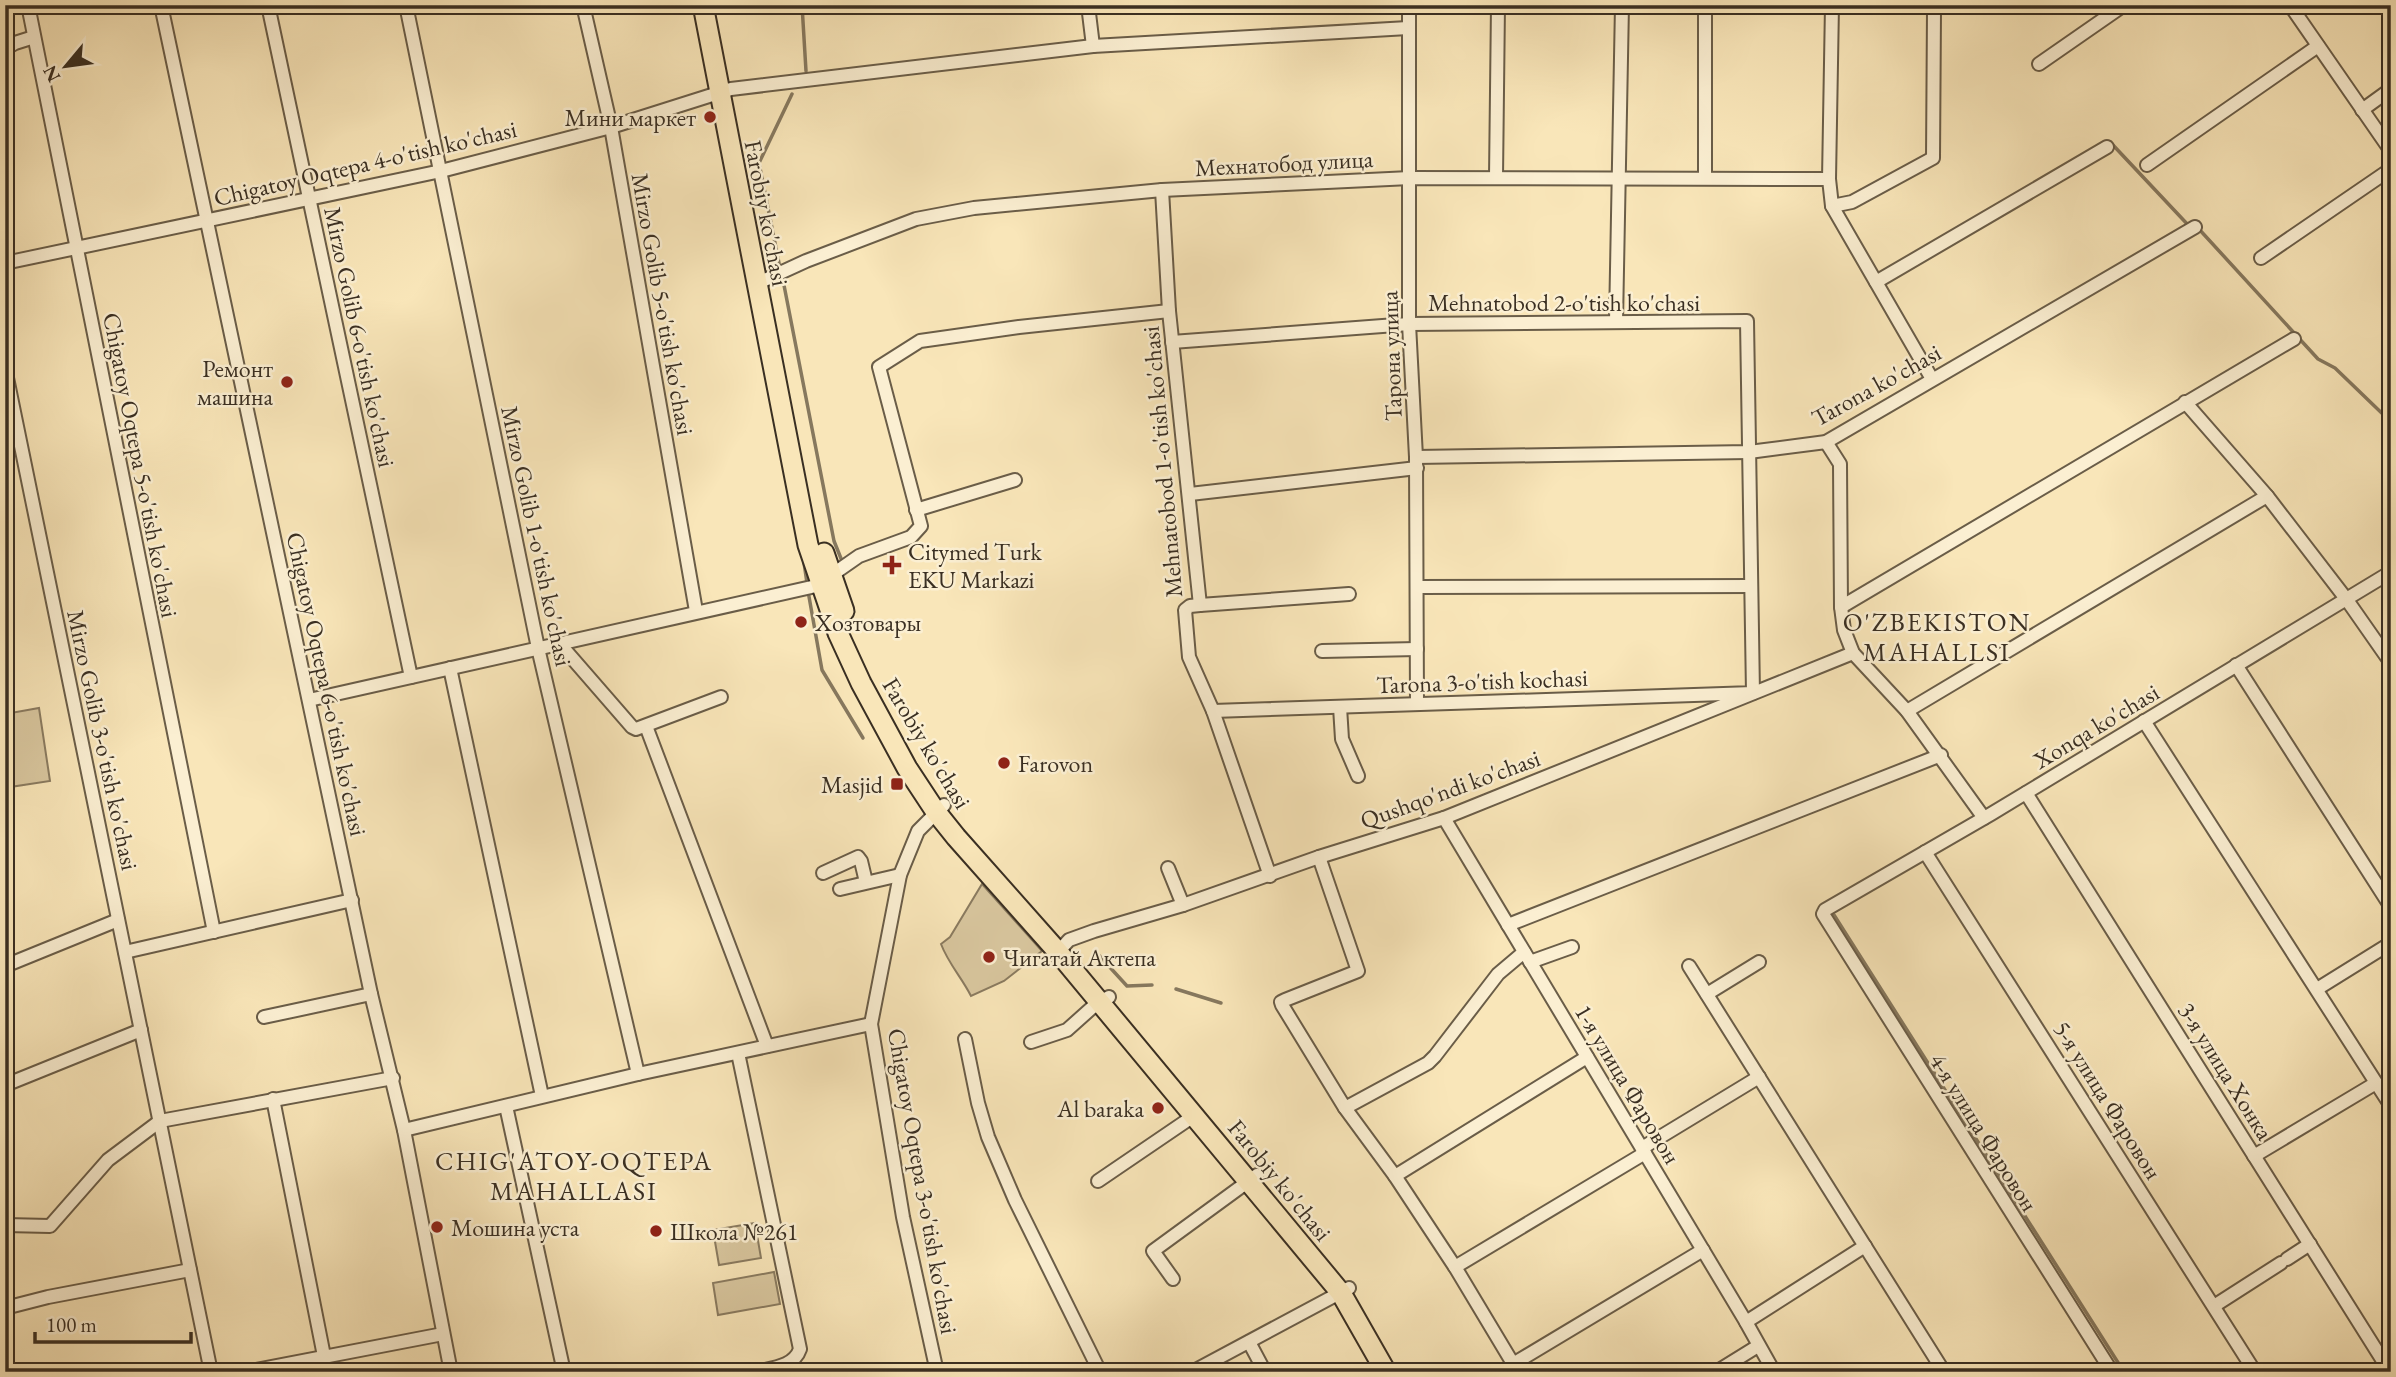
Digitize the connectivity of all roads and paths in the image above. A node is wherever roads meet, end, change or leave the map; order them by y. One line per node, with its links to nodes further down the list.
1 (28, 5): 18 (street, Chigatoy Oqtepa 5-o'tish ko'chasi)
2 (161, 5): 40 (street, Chigatoy Oqtepa 6-o'tish ko'chasi)
3 (268, 5): 38 (street, Mirzo Golib 6-o'tish ko'chasi)
4 (406, 5): 31 (street, Mirzo Golib 1-o'tish ko'chasi)
5 (583, 5): 26 (street, Mirzo Golib 5-o'tish ko'chasi)
6 (703, 5): 24 (main road, Farobiy ko'chasi)
7 (715, 5): 24 (main road, Farobiy ko'chasi)
8 (1088, 5): 19 (street)
9 (1409, 5): 17 (street, Тарона улица)
10 (1497, 5): 32 (street)
11 (1622, 5): 33 (street)
12 (1704, 5): 34 (street)
13 (1832, 5): 36 (street)
14 (2124, 5): 22 (street)
15 (2290, 5): 20 (street)
16 (1934, 11): 39 (street)
17 (1408, 28): 19 (street, Chigatoy Oqtepa 4-o'tish ko'chasi); 35 (street, Тарона улица)
18 (34, 37): 21 (street); 42 (street, Chigatoy Oqtepa 5-o'tish ko'chasi)
19 (1093, 46): 24 (street, Chigatoy Oqtepa 4-o'tish ko'chasi)
20 (2318, 46): 25 (street); 29 (street)
21 (5, 49)
22 (2039, 64)
23 (2391, 89): 25 (street)
24 (725, 90): 26 (street, Chigatoy Oqtepa 4-o'tish ko'chasi); 45 (main road, Farobiy ko'chasi)
25 (2362, 110): 28 (street)
26 (611, 127): 31 (street, Chigatoy Oqtepa 4-o'tish ko'chasi); 70 (street, Mirzo Golib 5-o'tish ko'chasi)
27 (2107, 147): 46 (street)
28 (2391, 151)
29 (2147, 165)
30 (2391, 169): 43 (street)
31 (441, 171): 38 (street, Chigatoy Oqtepa 4-o'tish ko'chasi); 72 (street, Mirzo Golib 1-o'tish ko'chasi)
32 (1496, 177): 33 (street, Мехнатобод улица); 35 (street, Мехнатобод улица)
33 (1618, 177): 34 (street, Мехнатобод улица); 48 (street)
34 (1705, 177): 36 (street, Мехнатобод улица)
35 (1410, 178): 37 (street, Мехнатобод улица); 49 (street, Тарона улица)
36 (1829, 179): 39 (street)
37 (1162, 190): 45 (street, Мехнатобод улица); 47 (street, Mehnatobod 1-o'tish ko'chasi)
38 (310, 200): 40 (street, Chigatoy Oqtepa 4-o'tish ko'chasi); 79 (street, Mirzo Golib 6-o'tish ko'chasi)
39 (1832, 206): 46 (street)
40 (207, 221): 42 (street, Chigatoy Oqtepa 4-o'tish ko'chasi); 82 (street, Chigatoy Oqtepa 6-o'tish ko'chasi)
41 (2195, 227): 53 (street, Tarona ko'chasi)
42 (76, 248): 44 (street, Chigatoy Oqtepa 4-o'tish ko'chasi); 109 (street, Chigatoy Oqtepa 5-o'tish ko'chasi)
43 (2261, 258)
44 (5, 263)
45 (762, 281): 63 (main road, Farobiy ko'chasi)
46 (1876, 282): 53 (street)
47 (1169, 311): 51 (street, Mehnatobod 1-o'tish ko'chasi); 61 (street)
48 (1616, 322): 49 (street, Mehnatobod 2-o'tish ko'chasi); 56 (street, Mehnatobod 2-o'tish ko'chasi)
49 (1409, 324): 51 (street, Mehnatobod 2-o'tish ko'chasi); 57 (street, Тарона улица)
50 (2294, 339): 54 (street)
51 (1172, 342): 59 (street, Mehnatobod 1-o'tish ko'chasi)
52 (5, 368): 107 (street, Mirzo Golib 3-o'tish ko'chasi)
53 (1932, 379): 55 (street, Tarona ko'chasi)
54 (2185, 402): 60 (street); 69 (street)
55 (1826, 442): 56 (street, Tarona ko'chasi); 69 (street)
56 (1749, 452): 57 (street, Tarona ko'chasi); 64 (street)
57 (1417, 462): 59 (street, Tarona ko'chasi); 65 (street, Тарона улица)
58 (1015, 480): 61 (street)
59 (1189, 494): 68 (street, Mehnatobod 1-o'tish ko'chasi)
60 (2267, 496): 67 (street); 86 (street)
61 (916, 510): 63 (street)
62 (2391, 572): 67 (street, Xonqa ko'chasi)
63 (830, 576): 70 (street); 92 (main road, Farobiy ko'chasi)
64 (1751, 586): 65 (street); 80 (street)
65 (1418, 587): 73 (street, Тарона улица)
66 (1349, 594): 68 (street)
67 (2347, 600): 76 (street); 77 (street, Xonqa ko'chasi)
68 (1200, 605): 85 (street, Mehnatobod 1-o'tish ko'chasi)
69 (1841, 607): 75 (street)
70 (696, 611): 71 (street)
71 (559, 643): 72 (street); 88 (street)
72 (538, 648): 78 (street); 130 (street, Mirzo Golib 1-o'tish ko'chasi)
73 (1418, 649): 74 (street); 83 (street, Тарона улица)
74 (1322, 651)
75 (1853, 653): 80 (street, Qushqo'ndi ko'chasi); 86 (street)
76 (2391, 663)
77 (2236, 665): 87 (street, Xonqa ko'chasi); 105 (street)
78 (450, 668): 79 (street); 135 (street)
79 (411, 677): 82 (street)
80 (1753, 693): 83 (street, Tarona 3-o'tish kochasi); 93 (street, Qushqo'ndi ko'chasi)
81 (721, 696): 88 (street)
82 (309, 700): 103 (street, Chigatoy Oqtepa 6-o'tish ko'chasi)
83 (1417, 704): 84 (street, Tarona 3-o'tish kochasi)
84 (1340, 707): 85 (street, Tarona 3-o'tish kochasi); 90 (street)
85 (1213, 711): 100 (street, Mehnatobod 1-o'tish ko'chasi)
86 (1907, 711): 89 (street)
87 (2144, 721): 91 (street, Xonqa ko'chasi); 118 (street)
88 (646, 726): 127 (street)
89 (1941, 755): 94 (street); 108 (street)
90 (1357, 776)
91 (2025, 793): 94 (street, Xonqa ko'chasi); 144 (street, 3-я улица Хонка)
92 (940, 808): 99 (street, Chigatoy Oqtepa 3-o'tish ko'chasi); 112 (main road, Farobiy ko'chasi)
93 (1444, 818): 96 (street, Qushqo'ndi ko'chasi); 108 (street, 1-я улица Фаровон)
94 (1984, 818): 95 (street, Xonqa ko'chasi)
95 (1925, 852): 106 (street, Xonqa ko'chasi); 156 (street, 5-я улица Фаровон)
96 (1319, 857): 100 (street, Qushqo'ndi ko'chasi); 139 (street)
97 (1168, 868): 104 (street)
98 (823, 873): 101 (street)
99 (900, 875): 101 (street); 123 (street, Chigatoy Oqtepa 3-o'tish ko'chasi)
100 (1270, 876): 104 (street, Qushqo'ndi ko'chasi)
101 (866, 882): 102 (street)
102 (840, 889)
103 (352, 900): 109 (street); 119 (street, Chigatoy Oqtepa 6-o'tish ko'chasi)
104 (1183, 905): 112 (street, Qushqo'ndi ko'chasi)
105 (2391, 907)
106 (1823, 914): 179 (street, 4-я улица Фаровон)
107 (118, 920): 113 (street, Mirzo Golib 3-o'tish ko'chasi); 116 (street)
108 (1508, 925): 114 (street, 1-я улица Фаровон)
109 (214, 932): 113 (street)
110 (2391, 943): 118 (street)
111 (1572, 947): 114 (street)
112 (1061, 948): 121 (main road, Farobiy ko'chasi)
113 (125, 952): 124 (street, Mirzo Golib 3-o'tish ko'chasi)
114 (1527, 957): 129 (street, 1-я улица Фаровон); 139 (street)
115 (1759, 962): 120 (street)
116 (5, 966)
117 (1689, 966): 120 (street)
118 (2318, 989): 133 (street)
119 (372, 994): 122 (street); 132 (street, Chigatoy Oqtepa 6-o'tish ko'chasi)
120 (1707, 994): 131 (street)
121 (1105, 1000): 126 (street); 140 (main road, Farobiy ko'chasi); 146 (main road, Farobiy ko'chasi)
122 (264, 1017)
123 (871, 1024): 127 (street); 170 (street, Chigatoy Oqtepa 3-o'tish ko'chasi)
124 (141, 1030): 134 (street); 141 (street, Mirzo Golib 3-o'tish ko'chasi)
125 (965, 1039): 171 (street)
126 (1031, 1042)
127 (767, 1046): 128 (street)
128 (738, 1053): 130 (street); 169 (street)
129 (1587, 1057): 143 (street, 1-я улица Фаровон); 145 (street)
130 (638, 1074): 135 (street)
131 (1759, 1077): 143 (street); 150 (street)
132 (393, 1078): 136 (street); 142 (street, Chigatoy Oqtepa 6-o'tish ko'chasi)
133 (2376, 1083): 138 (street); 144 (street)
134 (5, 1085)
135 (542, 1096): 137 (street)
136 (273, 1099): 141 (street); 162 (street)
137 (506, 1106): 142 (street); 168 (street)
138 (2391, 1106)
139 (1345, 1108): 145 (street)
140 (1195, 1115): 146 (main road, Farobiy ko'chasi); 147 (street)
141 (160, 1121): 148 (street); 153 (street, Mirzo Golib 3-o'tish ko'chasi)
142 (404, 1130): 159 (street, Chigatoy Oqtepa 6-o'tish ko'chasi)
143 (1643, 1151): 151 (street, 1-я улица Фаровон); 152 (street)
144 (2254, 1156): 149 (street, 3-я улица Хонка)
145 (1395, 1176): 152 (street)
146 (1254, 1177): 154 (street); 155 (main road, Farobiy ko'chasi)
147 (1098, 1181)
148 (5, 1224)
149 (2310, 1244): 156 (street); 181 (street, 3-я улица Хонка)
150 (1865, 1245): 158 (street); 178 (street)
151 (1703, 1250): 158 (street, 1-я улица Фаровон); 163 (street)
152 (1455, 1267): 163 (street)
153 (190, 1270): 157 (street); 164 (street, Mirzo Golib 3-o'tish ko'chasi)
154 (1173, 1279)
155 (1345, 1290): 160 (street); 174 (main road, Farobiy ko'chasi); 175 (main road, Farobiy ko'chasi)
156 (2214, 1306): 180 (street, 5-я улица Фаровон)
157 (5, 1307)
158 (1746, 1322): 161 (street, 1-я улица Фаровон)
159 (443, 1334): 162 (street); 167 (street, Chigatoy Oqtepa 6-o'tish ko'chasi)
160 (1249, 1342): 172 (street); 173 (street)
161 (1758, 1346): 176 (street); 177 (street, 1-я улица Фаровон)
162 (319, 1357): 165 (street); 166 (street)
163 (1515, 1368)
164 (211, 1372)
165 (245, 1372)
166 (317, 1372)
167 (451, 1372)
168 (564, 1372)
169 (756, 1372)
170 (937, 1372)
171 (1100, 1372)
172 (1192, 1372)
173 (1265, 1372)
174 (1386, 1372)
175 (1398, 1372)
176 (1716, 1372)
177 (1774, 1372)
178 (1944, 1372)
179 (2112, 1372)
180 (2255, 1372)
181 (2390, 1372)

